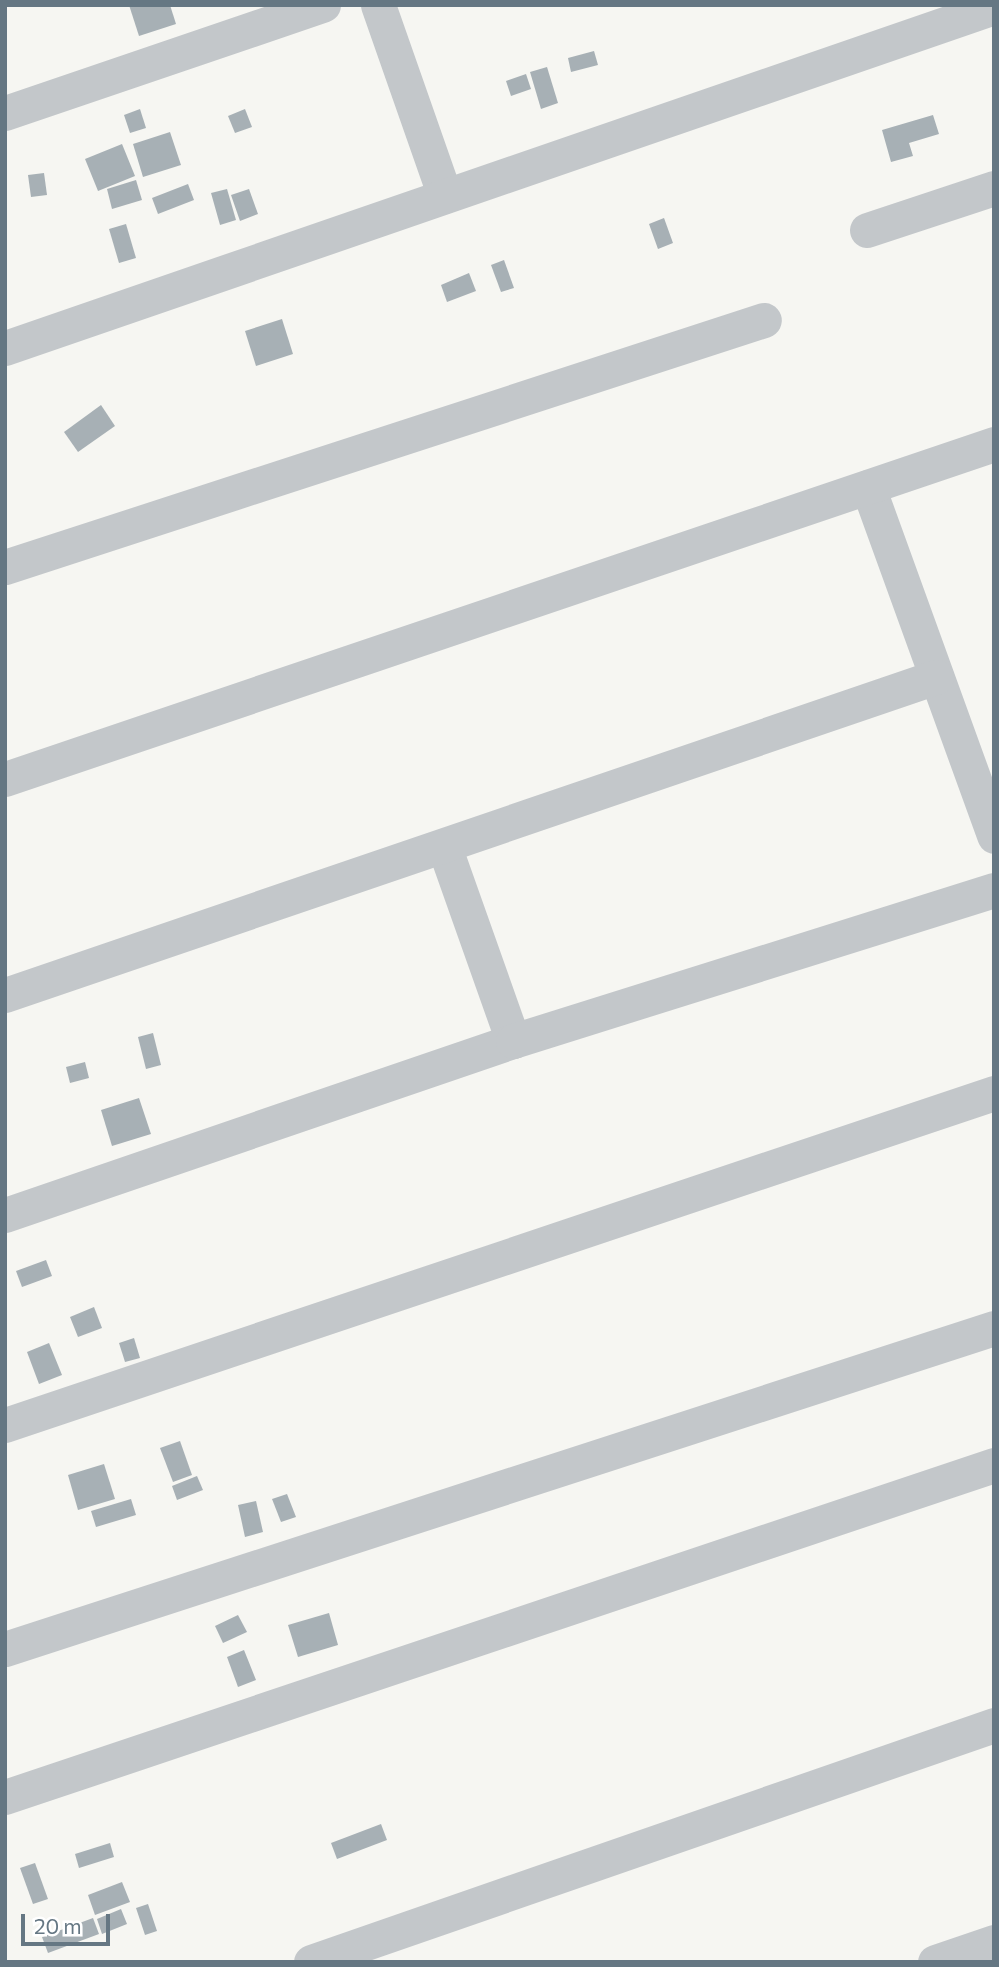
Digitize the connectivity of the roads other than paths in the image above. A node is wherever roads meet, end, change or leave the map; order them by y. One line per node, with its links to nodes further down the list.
1 (323, 5): 4 (street)
2 (379, 5): 6 (street)
3 (994, 7): 6 (street)
4 (5, 113)
5 (994, 188): 7 (street)
6 (445, 196): 9 (street)
7 (867, 230)
8 (764, 320): 12 (street)
9 (5, 348)
10 (994, 444): 11 (street)
11 (868, 486): 13 (street); 14 (street)
12 (5, 567)
13 (936, 677): 15 (street); 16 (street)
14 (5, 779)
15 (994, 836)
16 (444, 846): 18 (street); 19 (street)
17 (994, 890): 19 (street)
18 (5, 995)
19 (513, 1041): 21 (street)
20 (994, 1093): 23 (street)
21 (5, 1215)
22 (994, 1328): 25 (street)
23 (5, 1425)
24 (994, 1465): 27 (street)
25 (5, 1649)
26 (994, 1725): 29 (street)
27 (5, 1797)
28 (994, 1942): 30 (street)
29 (311, 1962)
30 (935, 1962)

